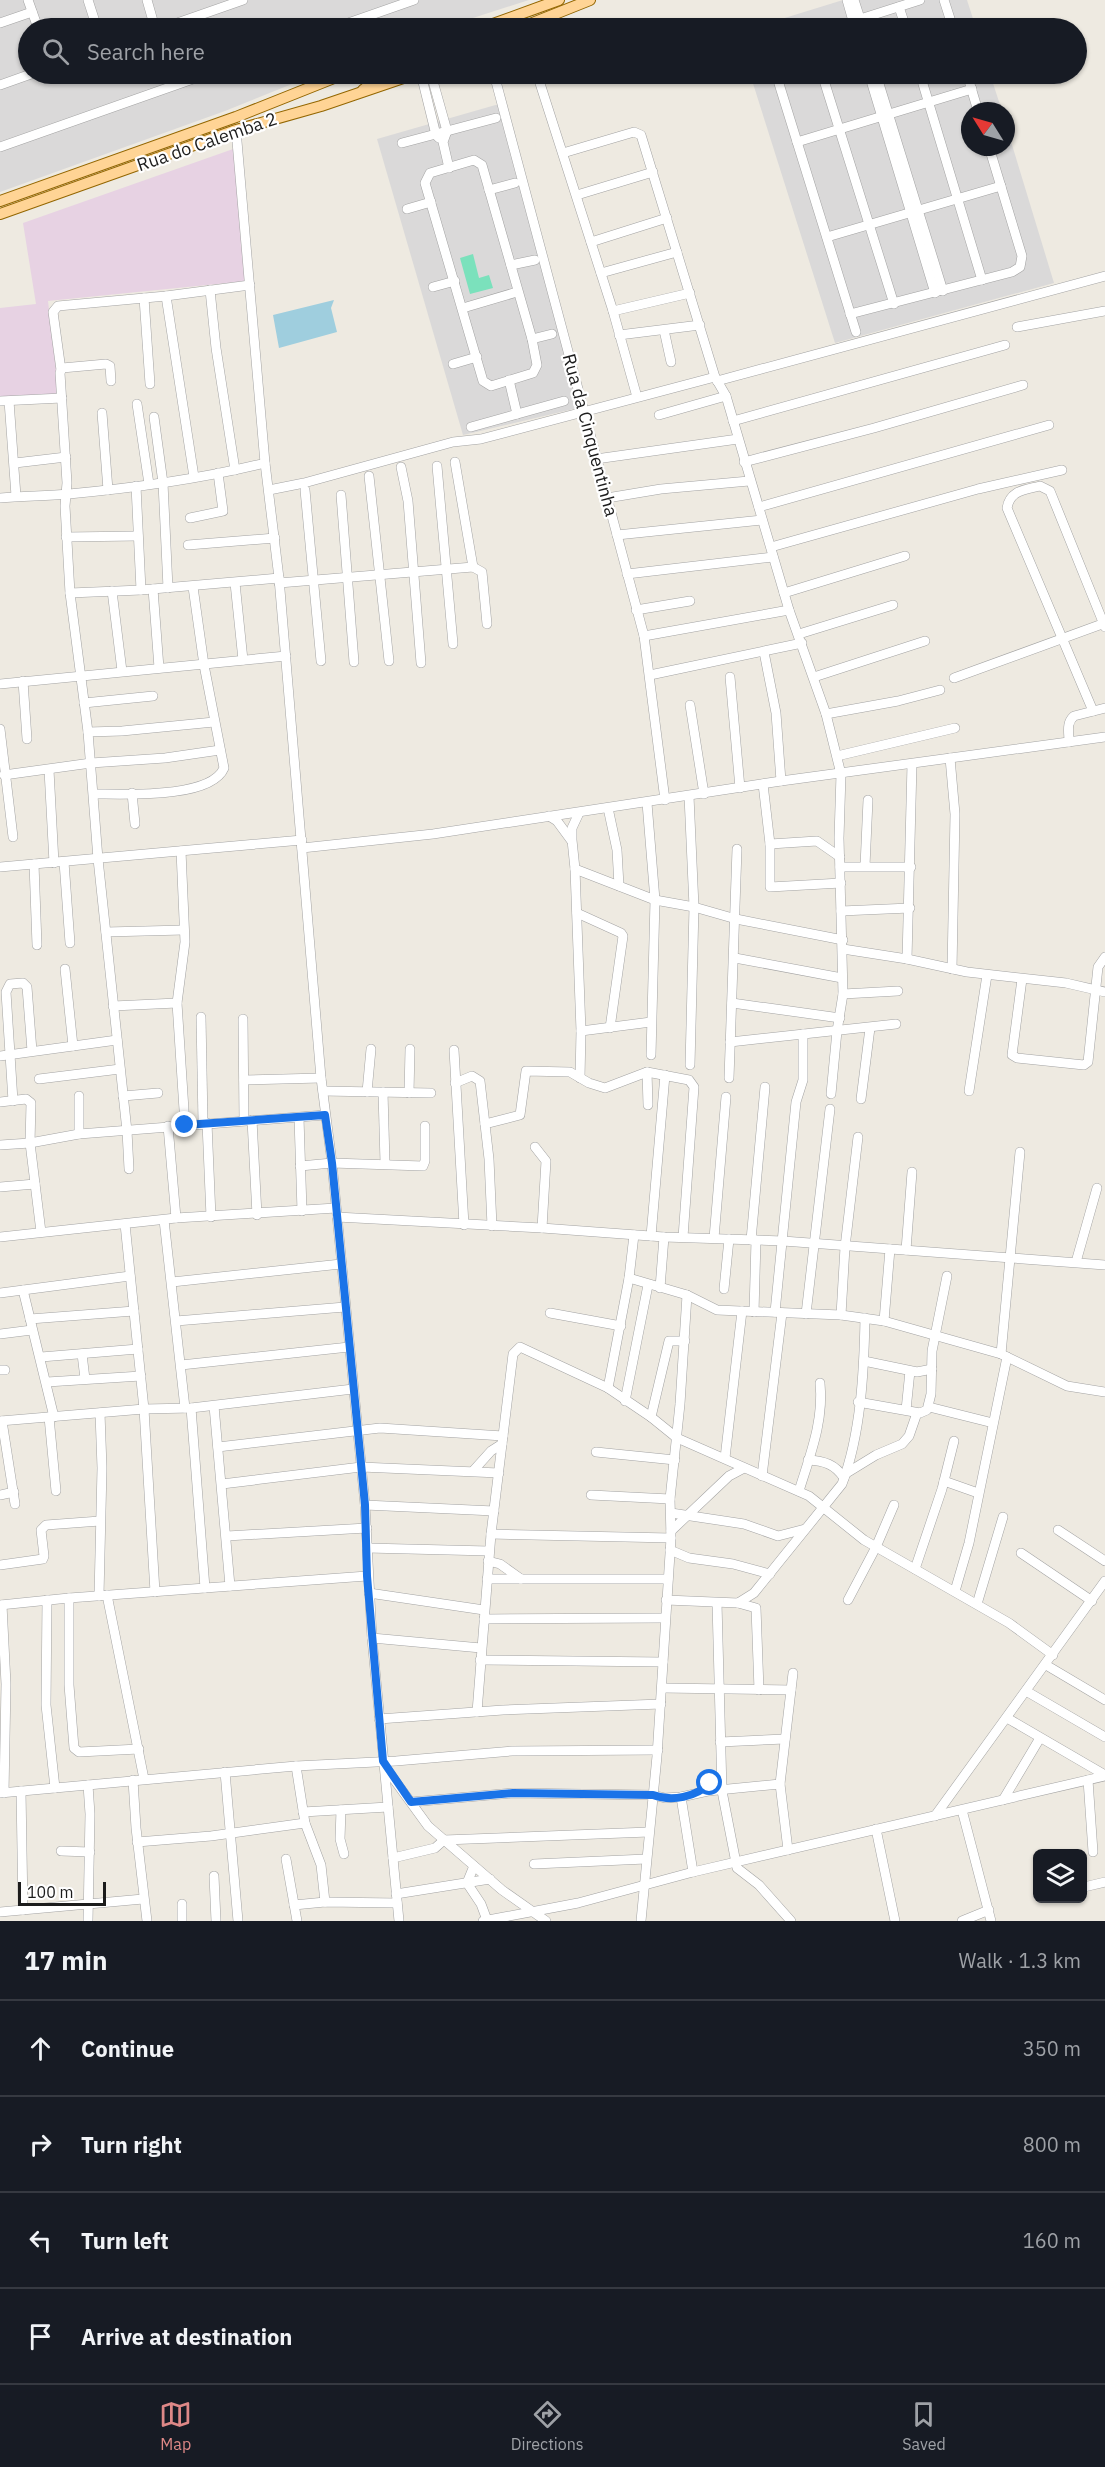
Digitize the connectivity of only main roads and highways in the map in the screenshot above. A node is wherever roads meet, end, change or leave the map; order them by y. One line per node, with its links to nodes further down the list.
1 (559, 0): 3 (main road)
2 (590, 0): 4 (main road)
3 (510, 18)
4 (546, 18)
5 (319, 84): 9 (main road, Rua do Calemba 2)
6 (370, 84): 8 (main road)
7 (385, 84): 8 (main road, Rua do Calemba 2)
8 (360, 92): 10 (main road, Rua do Calemba 2)
9 (0, 201)
10 (0, 214)

